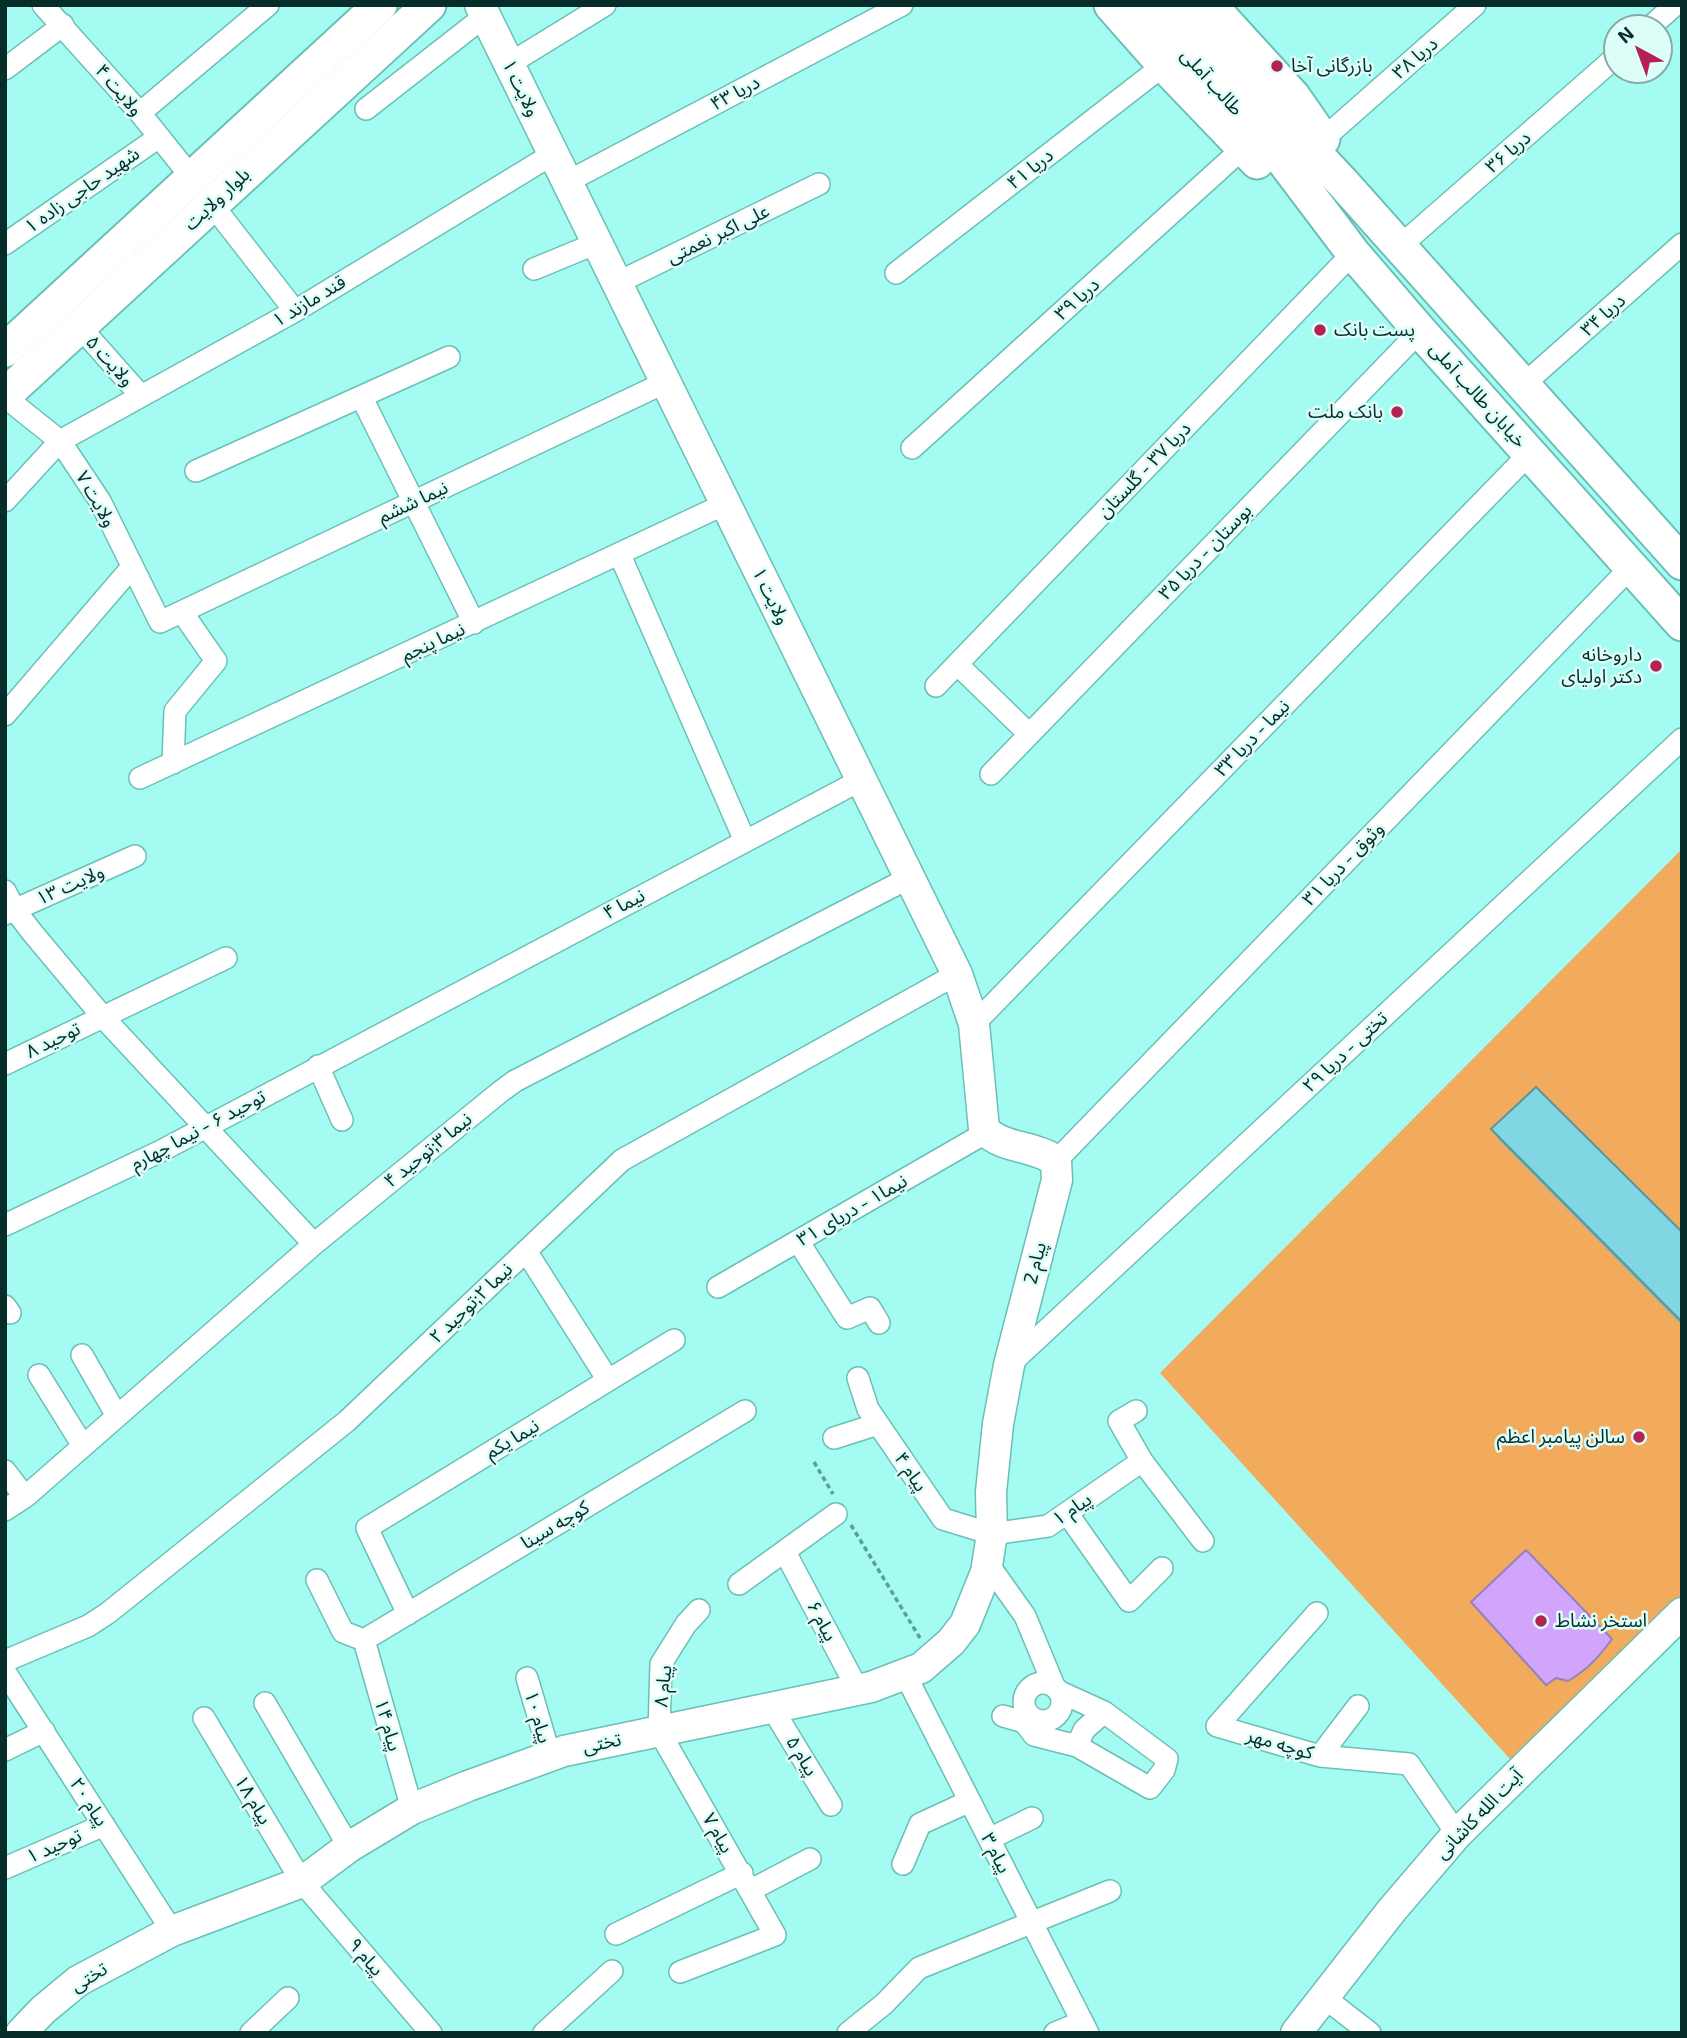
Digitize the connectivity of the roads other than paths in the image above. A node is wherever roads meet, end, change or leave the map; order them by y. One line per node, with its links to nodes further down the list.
1 (268, 5): 18 (street)
2 (380, 5): 25 (main road, بلوار ولایت)
3 (429, 5): 25 (main road, بلوار ولایت)
4 (605, 5): 13 (street)
5 (902, 5): 23 (street, دریا ۴۳)
6 (1111, 5): 14 (main road)
7 (1143, 5): 20 (main road, طالب آملی)
8 (1176, 5): 20 (main road, طالب آملی)
9 (1210, 5): 20 (main road)
10 (1475, 5): 20 (street, دریا ۳۸)
11 (483, 11): 13 (street, ولایت ۱); 17 (street)
12 (54, 12): 16 (street); 18 (street, ولایت ۴)
13 (509, 64): 22 (street, ولایت ۱)
14 (1164, 65): 21 (main road); 33 (street, دریا ۴۱)
15 (1603, 68): 30 (street, دریا ۳۶)
16 (5, 69)
17 (366, 109)
18 (140, 113): 19 (street, ولایت ۴)
19 (159, 137): 25 (street, ولایت ۴); 28 (street, شهید حاجی زاده ۱)
20 (1300, 144): 26 (main road, خیابان طالب آملی); 30 (main road, خیابان طالب آملی)
21 (1242, 149): 26 (main road); 46 (street, دریا ۳۹)
22 (553, 154): 23 (street, ولایت ۱); 35 (street, قند مازند ۱)
23 (567, 182): 27 (street, ولایت ۱)
24 (819, 184): 34 (street, علی اکبر نعمتی)
25 (202, 190): 35 (street, ولایت ۴); 36 (main road, بلوار ولایت); 38 (main road, بلوار ولایت)
26 (1319, 209): 31 (main road, خیابان طالب آملی)
27 (597, 243): 32 (street); 34 (street, ولایت ۱)
28 (5, 244)
29 (1682, 244): 41 (street, دریا ۳۴)
30 (1399, 247): 41 (main road, خیابان طالب آملی)
31 (1353, 253): 37 (main road, خیابان طالب آملی); 60 (street, دریا ۳۷ - گلستان)
32 (534, 269)
33 (896, 273)
34 (617, 283): 40 (street, ولایت ۱)
35 (295, 311): 43 (street, قند مازند ۱)
36 (79, 326): 42 (main road, بلوار ولایت); 43 (street, ولایت ۵)
37 (1420, 331): 47 (main road, خیابان طالب آملی); 63 (street, بوستان - دریا ۳۵)
38 (5, 350)
39 (449, 357): 44 (street)
40 (666, 382): 50 (street, نیما ششم); 51 (street, ولایت ۱)
41 (1523, 385): 53 (main road, خیابان طالب آملی)
42 (5, 396): 45 (street, ولایت ۷)
43 (141, 396): 45 (street, قند مازند ۱)
44 (362, 398): 48 (street); 50 (street)
45 (60, 441): 49 (street, قند مازند ۱); 54 (street, ولایت ۷)
46 (912, 448)
47 (1530, 453): 55 (main road, خیابان طالب آملی); 76 (street, نیما - دریا ۳۳)
48 (196, 471)
49 (5, 501)
50 (415, 501): 56 (street, نیما ششم); 58 (street)
51 (725, 504): 52 (street, نیما پنجم); 68 (street, ولایت ۱)
52 (620, 555): 58 (street, نیما پنجم); 69 (street)
53 (1682, 563)
54 (132, 567): 57 (street, ولایت ۷); 62 (street)
55 (1631, 567): 59 (main road, خیابان طالب آملی); 83 (street, وثوق - دریا ۳۱)
56 (182, 612): 57 (street, نیما ششم); 65 (street)
57 (160, 622)
58 (474, 623): 65 (street, نیما پنجم)
59 (1682, 624)
60 (957, 664): 61 (street, دریا ۳۷ - گلستان); 63 (street)
61 (936, 686)
62 (5, 715)
63 (1029, 734): 66 (street, بوستان - دریا ۳۵)
64 (1682, 739): 92 (street, تختی - دریا ۲۹)
65 (173, 763): 67 (street, نیما پنجم)
66 (991, 774)
67 (140, 778)
68 (861, 780): 69 (street, نیما ۴); 71 (street, ولایت ۱)
69 (745, 841): 77 (street, نیما ۴)
70 (135, 856): 72 (street, ولایت ۱۳)
71 (909, 878): 74 (street, ولایت ۱); 86 (street, نیما ۳;توحید ۴)
72 (8, 905): 75 (street)
73 (226, 958): 75 (street, توحید ۸)
74 (957, 974): 76 (street, ولایت ۱); 87 (street, نیما ۲;توحید ۲)
75 (102, 1016): 78 (street, توحید ۸); 81 (street)
76 (974, 1024): 82 (street, ولایت ۱)
77 (387, 1029): 79 (street, توحید ۶ - نیما چهارم)
78 (5, 1064)
79 (318, 1066): 80 (street); 81 (street, توحید ۶ - نیما چهارم)
80 (342, 1120)
81 (205, 1127): 84 (street, توحید ۶ - نیما چهارم); 86 (street)
82 (987, 1132): 83 (street); 85 (street, نیما۱ - دریای ۳۱)
83 (1056, 1161): 92 (street, پیام 2)
84 (5, 1225)
85 (798, 1241): 88 (street, نیما۱ - دریای ۳۱); 89 (street)
86 (314, 1244): 98 (street, نیما ۳;توحید ۴)
87 (526, 1251): 95 (street); 120 (street, نیما ۲;توحید ۲)
88 (718, 1287)
89 (879, 1323)
90 (674, 1340): 95 (street)
91 (82, 1355): 98 (street)
92 (1009, 1365): 108 (street, تختی)
93 (39, 1375): 101 (street)
94 (859, 1378): 99 (street, پیام ۴)
95 (608, 1380): 118 (street, نیما یکم)
96 (1136, 1410): 102 (street)
97 (745, 1411): 118 (street, کوچه سینا)
98 (117, 1416): 101 (street, نیما ۳;توحید ۴)
99 (878, 1424): 100 (street); 108 (street, پیام ۴)
100 (834, 1438)
101 (83, 1446): 104 (street, نیما ۳;توحید ۴)
102 (1142, 1461): 107 (street, پیام ۱); 109 (street)
103 (5, 1471): 104 (street)
104 (25, 1497): 105 (street, نیما ۳;توحید ۴)
105 (5, 1510)
106 (840, 1511): 110 (street)
107 (1067, 1513): 108 (street, پیام ۱); 112 (street)
108 (992, 1534): 111 (street, تختی)
109 (1203, 1541)
110 (785, 1552): 114 (street); 125 (street, پیام ۶)
111 (988, 1563): 122 (street, تختی); 124 (street)
112 (1162, 1568)
113 (317, 1580): 119 (street)
114 (739, 1584)
115 (699, 1611): 134 (street, پیام ۸)
116 (1317, 1613): 139 (street, کوچه مهر)
117 (1682, 1613): 146 (street, آیت الله کاشانی)
118 (408, 1614): 119 (street, کوچه سینا)
119 (364, 1640): 143 (street, پیام ۱۴)
120 (5, 1661)
121 (5, 1672): 133 (street, پیام ۲۰)
122 (905, 1674): 125 (street, تختی); 141 (street, پيام ۳)
123 (527, 1678): 138 (street, پیام ۱۰)
124 (1057, 1689): 129 (street); 132 (street); 132 (street)
125 (858, 1690): 128 (street, تختی)
126 (265, 1703): 148 (street)
127 (1359, 1706): 139 (street)
128 (772, 1708): 134 (street, تختی); 142 (street, پیام ۵)
129 (1104, 1712): 135 (street); 136 (street)
130 (1003, 1716): 132 (street)
131 (204, 1717): 152 (street, پیام ۱۸)
132 (1027, 1719): 136 (street)
133 (44, 1731): 137 (street); 145 (street, پیام ۲۰)
134 (659, 1731): 138 (street, تختی); 153 (street, پیام ۷)
135 (1138, 1737): 140 (street); 140 (street)
136 (1077, 1746): 140 (street)
137 (5, 1750)
138 (550, 1756): 143 (street, تختی)
139 (1320, 1756): 146 (street, کوچه مهر)
140 (1121, 1771)
141 (970, 1801): 147 (street, پيام ۳); 150 (street)
142 (831, 1805)
143 (412, 1809): 148 (street, تختی)
144 (1032, 1818): 147 (street)
145 (103, 1825): 151 (street, توحید ۱); 156 (street, پیام ۲۰)
146 (1457, 1834): 161 (street, آیت الله کاشانی)
147 (989, 1839): 155 (street, پيام ۳)
148 (349, 1847): 152 (street, تختی)
149 (810, 1859): 153 (street)
150 (903, 1864)
151 (5, 1868)
152 (302, 1882): 156 (street, تختی); 165 (street, پیام ۹)
153 (746, 1882): 157 (street); 159 (street, پیام ۷)
154 (1110, 1891): 155 (street)
155 (1031, 1923): 162 (street, پيام ۳); 167 (street)
156 (173, 1931): 164 (street, تختی)
157 (616, 1934)
158 (612, 1971): 166 (street)
159 (680, 1972)
160 (288, 1998): 163 (street)
161 (1325, 1998): 169 (street, آیت الله کاشانی); 170 (street)
162 (1085, 2027): 168 (street)
163 (260, 2030)
164 (21, 2033)
165 (431, 2033)
166 (544, 2033)
167 (848, 2033)
168 (1055, 2033)
169 (1296, 2033)
170 (1370, 2033)

